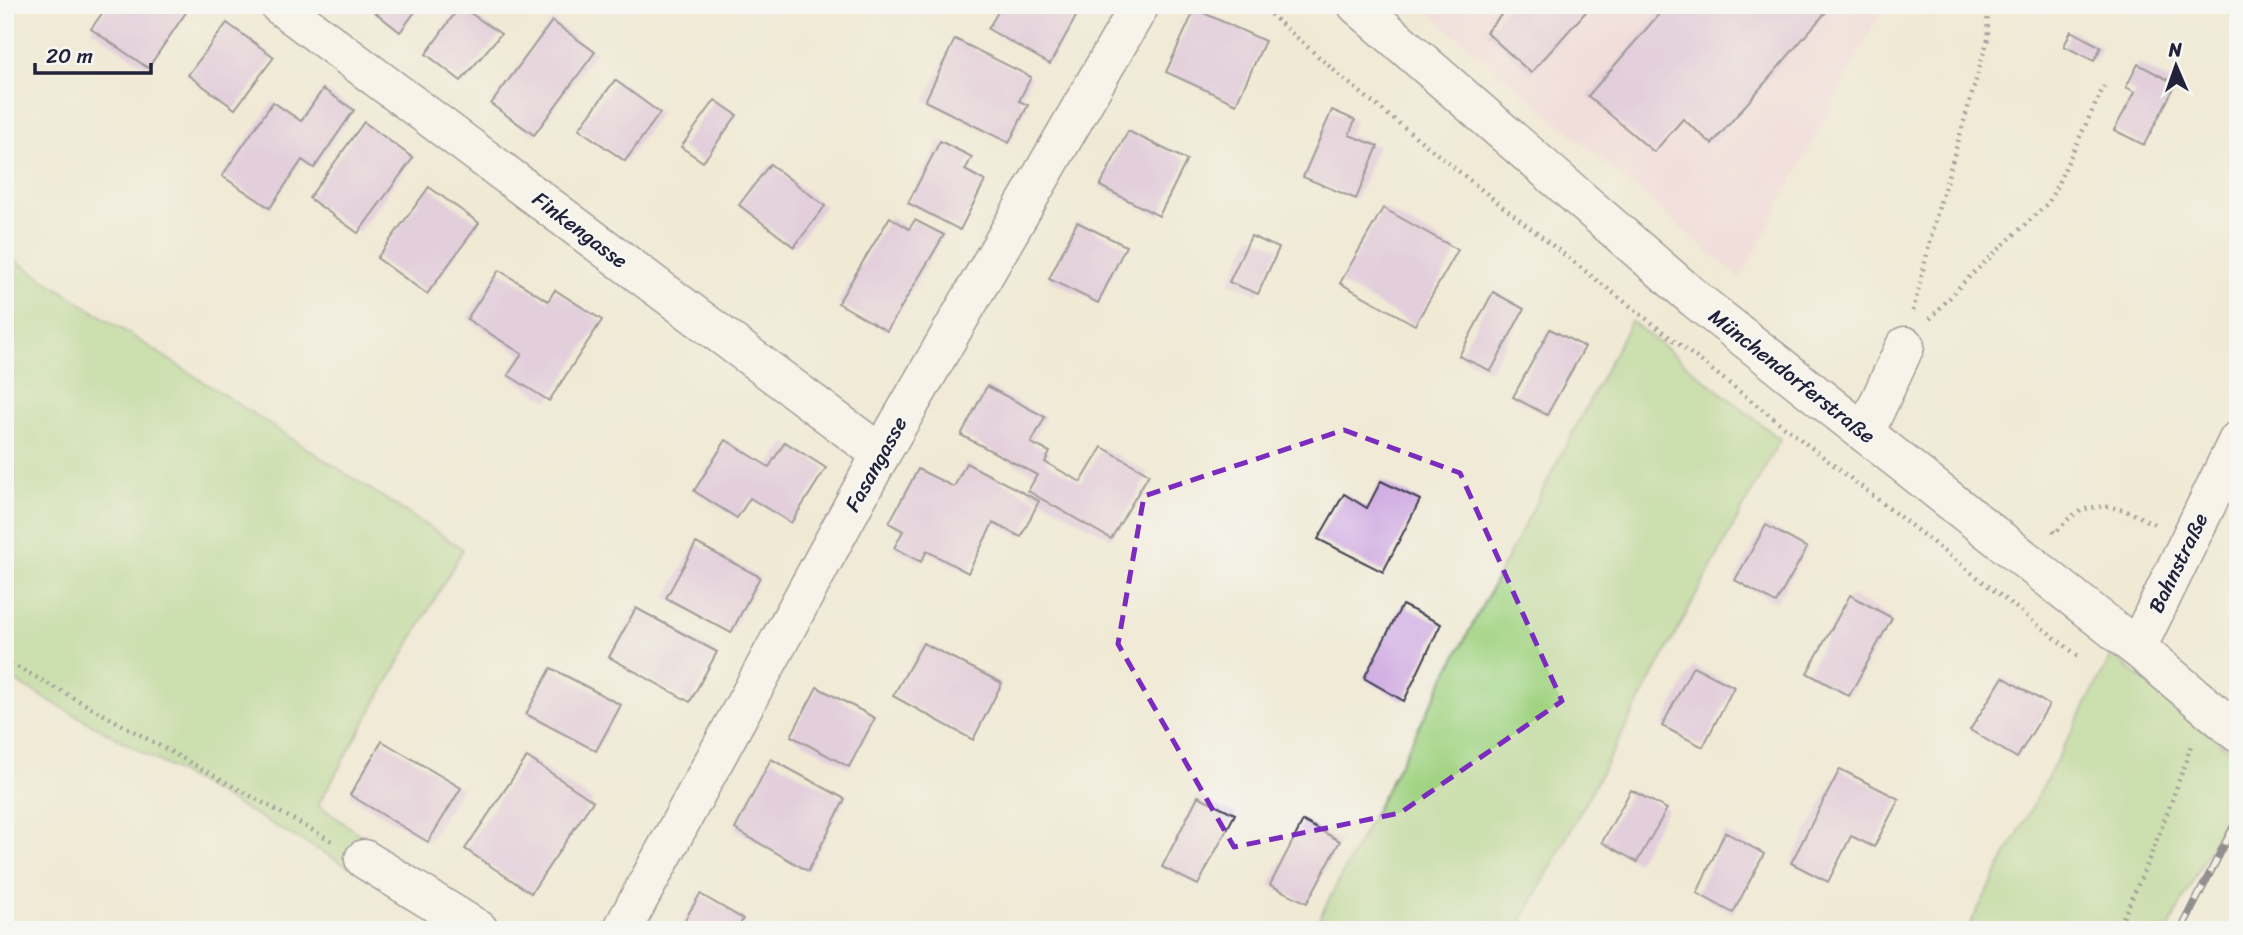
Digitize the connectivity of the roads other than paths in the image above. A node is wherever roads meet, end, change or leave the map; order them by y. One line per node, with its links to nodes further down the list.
1 (1140, 5): 7 (street, Fasangasse)
2 (1357, 5): 5 (street, Münchendorferstraße)
3 (301, 12): 7 (street, Finkengasse)
4 (1905, 346): 5 (street)
5 (1865, 433): 8 (street, Münchendorferstraße)
6 (2238, 440): 8 (street, Bahnstraße)
7 (881, 454): 12 (street, Fasangasse)
8 (2137, 648): 9 (street, Münchendorferstraße)
9 (2238, 733)
10 (363, 859): 11 (street)
11 (479, 930)
12 (622, 930)

